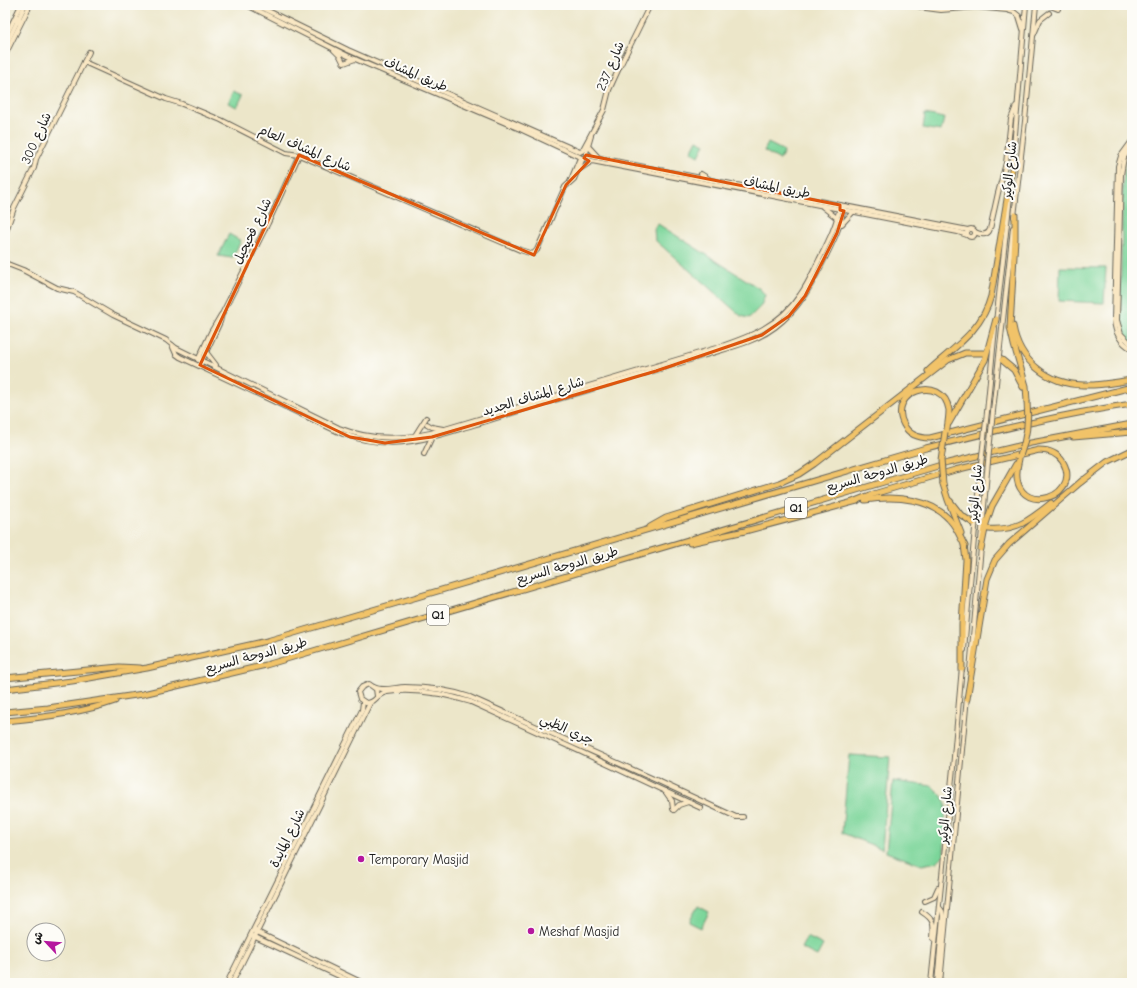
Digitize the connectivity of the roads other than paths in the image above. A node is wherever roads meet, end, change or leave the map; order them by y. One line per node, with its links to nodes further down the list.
1 (21, 5): 17 (street)
2 (25, 5): 18 (street)
3 (30, 5): 18 (street)
4 (247, 5): 25 (street, طريق المشاف)
5 (256, 5): 22 (street, طريق المشاف)
6 (650, 5): 31 (street, شارع 237)
7 (914, 5): 13 (street)
8 (943, 5): 9 (street)
9 (947, 5)
10 (1026, 5): 20 (street, شارع الوكير)
11 (1036, 5): 23 (street, شارع الوكير)
12 (1048, 5): 14 (street)
13 (929, 9): 16 (street); 20 (street)
14 (1058, 9)
15 (1049, 13): 23 (street)
16 (937, 14)
17 (16, 16): 21 (street); 24 (street)
18 (20, 24): 27 (street)
19 (319, 31): 22 (street)
20 (1024, 31): 30 (street, شارع الوكير)
21 (5, 38)
22 (322, 38): 36 (street, طريق المشاف)
23 (1033, 38): 59 (street, شارع الوكير)
24 (5, 47)
25 (332, 48): 28 (street, طريق المشاف); 28 (street)
26 (89, 52): 29 (street, شارع 300)
27 (5, 55)
28 (356, 59): 37 (street, طريق المشاف)
29 (84, 62): 38 (street, شارع المشاف العام); 64 (street, شارع 300)
30 (1018, 102): 43 (street, شارع الوكير); 63 (street)
31 (591, 136): 32 (street, شارع 237); 34 (street, شارع 237)
32 (587, 140): 36 (street); 39 (street, شارع 237)
33 (1132, 140): 72 (street)
34 (588, 146): 39 (street, شارع 237); 40 (street)
35 (1132, 146): 71 (street)
36 (575, 149): 39 (street, طريق المشاف)
37 (571, 152): 39 (street, طريق المشاف); 42 (street)
38 (299, 155): 66 (street, شارع المشاف العام); 73 (street, شارع فحيحيل)
39 (583, 155): 40 (street, طريق المشاف); 41 (street, طريق المشاف); 42 (street, شارع 237); 45 (street, شارع 237)
40 (599, 158): 46 (street, طريق المشاف)
41 (592, 161): 45 (street); 54 (street, طريق المشاف)
42 (578, 163): 49 (street, شارع 237)
43 (1012, 169): 69 (street, شارع الوكير); 82 (highway)
44 (683, 171): 46 (street)
45 (577, 172): 49 (street, شارع 237)
46 (675, 173): 48 (street, طريق المشاف)
47 (701, 174): 48 (street)
48 (711, 180): 51 (street, طريق المشاف)
49 (570, 182): 66 (street, شارع 237)
50 (775, 187): 51 (street)
51 (767, 191): 53 (street, طريق المشاف)
52 (792, 191): 53 (street)
53 (800, 197): 55 (street, طريق المشاف)
54 (822, 206): 55 (street, طريق المشاف); 60 (street)
55 (842, 208): 56 (street, طريق المشاف); 58 (street, طريق المشاف); 60 (street, شارع المشاف الجديد); 61 (street, شارع المشاف الجديد)
56 (853, 212): 61 (street); 65 (street, طريق المشاف)
57 (898, 213): 58 (street)
58 (889, 215): 62 (street, طريق المشاف)
59 (1014, 215): 68 (highway); 109 (street, شارع الوكير, bridge)
60 (838, 219): 92 (street, شارع المشاف الجديد)
61 (840, 226): 96 (street, شارع المشاف الجديد)
62 (968, 230): 63 (street, طريق المشاف); 65 (street)
63 (975, 232): 65 (street)
64 (5, 234)
65 (967, 235)
66 (520, 250)
67 (5, 263): 70 (street, شارع المشاف الجديد)
68 (1012, 301): 80 (highway); 83 (highway)
69 (996, 320): 93 (highway); 111 (street, شارع الوكير, bridge)
70 (172, 344): 75 (street, شارع المشاف الجديد); 78 (street, شارع المشاف الجديد)
71 (1132, 345)
72 (1132, 349)
73 (204, 352): 75 (street); 76 (street, شارع فحيحيل); 79 (street)
74 (985, 353): 82 (highway)
75 (192, 355): 76 (street, شارع المشاف الجديد)
76 (200, 359): 78 (street, شارع فحيحيل); 79 (street, شارع المشاف الجديد)
77 (1002, 360): 83 (highway)
78 (198, 365): 85 (street, شارع المشاف الجديد)
79 (217, 367): 88 (street, شارع المشاف الجديد)
80 (1132, 380)
81 (1132, 387): 93 (highway)
82 (907, 391): 106 (highway)
83 (1027, 399): 100 (highway, bridge)
84 (1132, 401): 87 (highway)
85 (281, 404): 88 (street); 96 (street, شارع المشاف الجديد)
86 (1132, 404): 87 (highway, طريق الدوحة السريع)
87 (1105, 408): 106 (highway, طريق الدوحة السريع)
88 (301, 409): 95 (street, شارع المشاف الجديد)
89 (426, 418): 95 (street)
90 (427, 424): 92 (street)
91 (1132, 424): 97 (highway, طريق الدوحة السريع)
92 (445, 429): 95 (street, شارع المشاف الجديد)
93 (946, 430): 102 (highway, bridge)
94 (1132, 432): 97 (highway)
95 (414, 437)
96 (432, 438): 99 (street)
97 (1056, 439): 107 (highway, طريق الدوحة السريع / Q1)
98 (1132, 450): 101 (highway)
99 (424, 454)
100 (1019, 458): 103 (highway); 109 (highway)
101 (1083, 480): 105 (highway); 118 (highway)
102 (946, 493): 104 (highway); 108 (highway)
103 (855, 501): 107 (highway); 108 (highway)
104 (973, 523)
105 (988, 529)
106 (645, 530): 110 (highway, طريق الدوحة السريع)
107 (678, 544): 116 (highway, طريق الدوحة السريع / Q1)
108 (965, 546): 111 (highway)
109 (980, 549): 118 (street, شارع الوكير)
110 (147, 668): 112 (highway); 114 (highway, طريق الدوحة السريع)
111 (962, 669): 138 (street, شارع الوكير)
112 (5, 678)
113 (374, 687): 115 (street); 119 (street, جري الظبي); 120 (street)
114 (5, 689)
115 (377, 696): 121 (street, جري الظبي); 122 (street)
116 (125, 697): 124 (highway, طريق الدوحة السريع); 126 (highway)
117 (487, 700): 119 (street)
118 (967, 700): 156 (street, شارع الوكير)
119 (480, 701): 128 (street, جري الظبي)
120 (363, 702): 122 (street); 144 (street, شارع المايدة)
121 (470, 702): 123 (street); 127 (street, جري الظبي)
122 (370, 703): 136 (street, شارع المايدة)
123 (464, 704)
124 (5, 712)
125 (530, 720): 128 (street)
126 (5, 721)
127 (518, 723): 129 (street); 130 (street, جري الظبي)
128 (535, 726): 135 (street, جري الظبي)
129 (520, 727)
130 (579, 751): 131 (street); 132 (street, جري الظبي)
131 (573, 752)
132 (665, 791): 133 (street, جري الظبي); 133 (street)
133 (688, 802): 134 (street, جري الظبي)
134 (701, 808)
135 (743, 817)
136 (310, 824): 137 (street); 140 (street, شارع المايدة)
137 (311, 829)
138 (942, 878): 141 (street); 142 (street, شارع الوكير)
139 (284, 883): 140 (street)
140 (280, 886): 144 (street, شارع المايدة)
141 (925, 901)
142 (939, 907): 149 (street, شارع الوكير); 156 (street)
143 (922, 912): 149 (street)
144 (255, 931): 145 (street, شارع المايدة); 147 (street)
145 (253, 936): 146 (street); 151 (street, شارع المايدة); 152 (street, شارع المايدة)
146 (267, 942): 150 (street); 153 (street)
147 (280, 943): 148 (street); 154 (street)
148 (288, 943)
149 (935, 946): 155 (street, شارع الوكير)
150 (271, 947)
151 (227, 983)
152 (232, 983)
153 (354, 983)
154 (363, 983)
155 (931, 983)
156 (939, 983)

